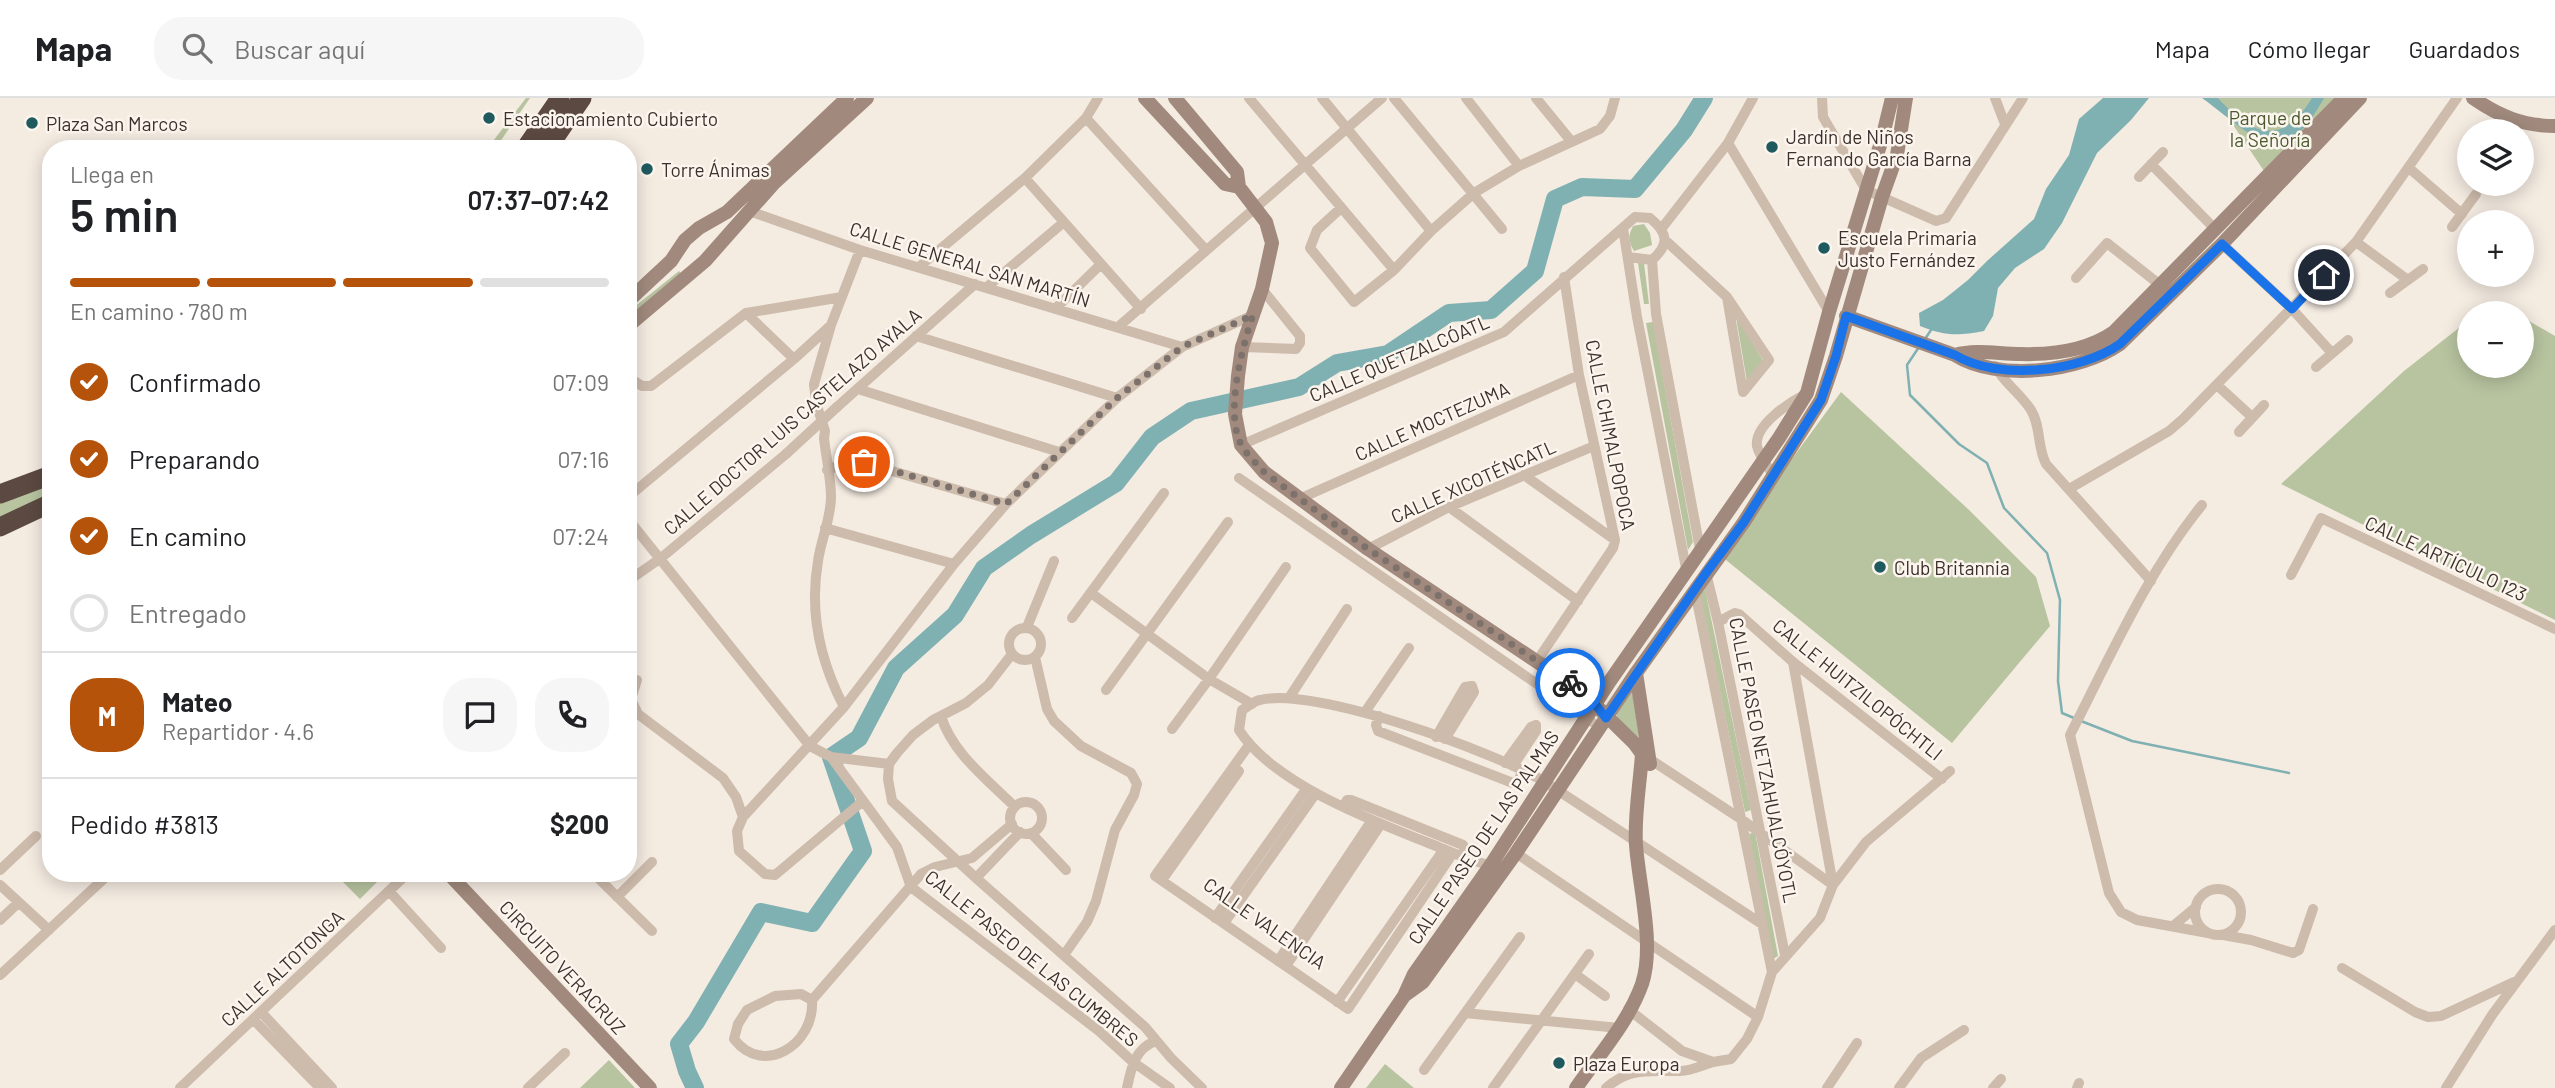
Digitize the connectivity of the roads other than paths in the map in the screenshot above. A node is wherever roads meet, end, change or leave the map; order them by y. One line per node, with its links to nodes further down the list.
1 (549, 98): 30 (highway)
2 (560, 98): 31 (highway)
3 (582, 98): 32 (highway)
4 (847, 98): 50 (street)
5 (867, 98): 49 (street)
6 (1098, 98): 26 (street)
7 (1145, 98): 42 (street)
8 (1175, 98): 42 (street)
9 (1249, 98): 36 (street)
10 (1322, 98): 29 (street)
11 (1382, 98): 29 (street)
12 (1394, 98): 44 (street)
13 (1466, 98): 38 (street)
14 (1536, 98): 33 (street)
15 (1615, 98): 33 (street)
16 (1753, 98): 34 (street)
17 (1822, 98): 43 (street)
18 (1892, 98): 43 (street, CALLE PASEO DE LAS PALMAS)
19 (1906, 98): 45 (street, CALLE PASEO DE LAS PALMAS)
20 (1995, 98): 27 (street)
21 (2023, 98): 27 (street)
22 (2344, 98): 51 (street)
23 (2360, 98): 51 (street)
24 (2457, 98): 39 (street)
25 (2473, 98): 28 (street)
26 (1086, 118): 41 (street); 65 (street)
27 (2005, 124): 45 (street)
28 (2555, 125)
29 (1349, 129): 36 (street); 59 (street)
30 (520, 140)
31 (531, 140)
32 (553, 140)
33 (1571, 141): 38 (street)
34 (1728, 143): 56 (street); 88 (street)
35 (2163, 152): 37 (street)
36 (1308, 164): 46 (street); 47 (street)
37 (2151, 164): 40 (street); 58 (street)
38 (1519, 166): 44 (street)
39 (2409, 168): 48 (street); 62 (street)
40 (2139, 177)
41 (1025, 178): 53 (street); 70 (street)
42 (1239, 187): 46 (street)
43 (1866, 190): 45 (street); 88 (street, CALLE PASEO DE LAS PALMAS)
44 (1474, 193): 57 (street); 59 (street)
45 (1882, 197): 92 (street, CALLE PASEO DE LAS PALMAS)
46 (1255, 206): 65 (street); 79 (street)
47 (1341, 208): 72 (street); 72 (street)
48 (2457, 210)
49 (749, 211): 60 (street); 64 (street, CALLE GENERAL SAN MARTÍN)
50 (727, 212): 60 (street); 68 (street)
51 (2241, 213): 58 (street); 63 (street)
52 (2457, 220): 54 (street)
53 (1064, 222): 69 (street); 78 (street)
54 (2452, 227)
55 (1623, 228): 56 (street); 66 (street); 74 (street, CALLE QUETZALCÓATL)
56 (1662, 228): 61 (street)
57 (1502, 229)
58 (2215, 229): 80 (street)
59 (1431, 231): 72 (street)
60 (728, 234): 73 (street)
61 (1665, 240): 67 (street); 84 (street)
62 (2356, 242): 76 (street); 87 (street)
63 (2222, 244): 80 (street); 87 (street)
64 (860, 250): 70 (street, CALLE GENERAL SAN MARTÍN); 83 (street)
65 (1206, 250): 86 (street)
66 (1628, 257): 67 (street); 93 (street)
67 (1652, 260): 90 (street)
68 (671, 261): 73 (street); 81 (street)
69 (1101, 264): 85 (street); 86 (street)
70 (919, 267): 77 (street, CALLE GENERAL SAN MARTÍN)
71 (2423, 269): 76 (street)
72 (1394, 270)
73 (691, 273): 94 (street)
74 (1564, 277): 107 (street, CALLE CHIMALPOPOCA); 117 (street, CALLE QUETZALCÓATL)
75 (2076, 278): 80 (street)
76 (2408, 280): 82 (street)
77 (975, 284): 78 (street, CALLE GENERAL SAN MARTÍN); 97 (street, CALLE DOCTOR LUIS CASTELAZO AYALA)
78 (987, 287): 85 (street, CALLE GENERAL SAN MARTÍN)
79 (1262, 289): 91 (street); 100 (street)
80 (2165, 289): 101 (street); 106 (street)
81 (637, 293)
82 (2390, 293)
83 (842, 297): 89 (street); 95 (street)
84 (1727, 298): 84 (street)
85 (1056, 308): 96 (street, CALLE GENERAL SAN MARTÍN)
86 (1141, 309): 96 (street)
87 (2292, 309): 102 (street); 109 (street)
88 (1829, 312): 92 (street); 111 (street, CALLE PASEO DE LAS PALMAS)
89 (746, 313): 104 (street); 108 (street)
90 (1656, 314): 93 (street); 143 (street)
91 (1253, 315): 99 (street); 100 (street)
92 (1846, 316): 103 (street); 113 (street, CALLE PASEO DE LAS PALMAS)
93 (1637, 317): 148 (street)
94 (637, 318)
95 (831, 325): 104 (street); 121 (street)
96 (1118, 327): 99 (street, CALLE GENERAL SAN MARTÍN)
97 (916, 337): 110 (street, CALLE DOCTOR LUIS CASTELAZO AYALA); 112 (street)
98 (2348, 340): 102 (street)
99 (1182, 347): 112 (street)
100 (1242, 347): 117 (street)
101 (1991, 353): 103 (street); 106 (street)
102 (2332, 353): 105 (street)
103 (1955, 355): 106 (street)
104 (794, 359): 128 (street)
105 (2316, 367)
106 (1996, 369): 127 (street)
107 (1579, 375): 118 (street, CALLE CHIMALPOPOCA); 132 (street, CALLE MOCTEZUMA)
108 (637, 383)
109 (2217, 385): 115 (street); 127 (street)
110 (858, 389): 119 (street); 144 (street, CALLE DOCTOR LUIS CASTELAZO AYALA, bridge)
111 (1807, 393): 113 (street); 120 (street, CALLE PASEO DE LAS PALMAS)
112 (1117, 398): 119 (street)
113 (1821, 400): 124 (street, CALLE PASEO DE LAS PALMAS)
114 (2264, 405): 115 (street)
115 (2252, 418): 116 (street)
116 (2239, 432)
117 (1241, 445): 122 (street)
118 (1594, 446): 123 (street, CALLE XICOTÉNCATL); 141 (street, CALLE CHIMALPOPOCA)
119 (1059, 452): 133 (street)
120 (1763, 460): 124 (street); 143 (street, CALLE PASEO DE LAS PALMAS)
121 (827, 470): 133 (street); 139 (street)
122 (1264, 472): 129 (street); 132 (street)
123 (1524, 475): 136 (street, CALLE XICOTÉNCATL); 141 (street)
124 (1774, 476): 149 (street, CALLE PASEO DE LAS PALMAS)
125 (42, 477): 131 (highway)
126 (1239, 478): 129 (street)
127 (2069, 489): 152 (street)
128 (637, 490)
129 (1257, 490): 180 (street)
130 (1164, 493): 154 (street)
131 (0, 494)
132 (1299, 499): 142 (street)
133 (1006, 504): 146 (street)
134 (2202, 505): 152 (street)
135 (42, 507): 138 (highway)
136 (1449, 508): 142 (street, CALLE XICOTÉNCATL); 155 (street)
137 (1228, 522): 161 (street)
138 (0, 527)
139 (825, 528): 146 (street); 175 (street)
140 (637, 530): 144 (street)
141 (1615, 540): 155 (street, CALLE CHIMALPOPOCA)
142 (1368, 549): 165 (street)
143 (1700, 549): 148 (street, CALLE PASEO DE LAS PALMAS)
144 (661, 558): 150 (street, CALLE DOCTOR LUIS CASTELAZO AYALA); 183 (street)
145 (1054, 561): 159 (street)
146 (954, 564): 175 (street)
147 (1286, 567): 168 (street)
148 (1686, 568): 169 (street, CALLE PASEO DE LAS PALMAS)
149 (1706, 573): 153 (street, CALLE PASEO DE LAS PALMAS); 158 (street, CALLE PASEO NETZAHUALCÓYOTL)
150 (637, 575)
151 (2291, 575): 160 (street, CALLE ARTÍCULO 123)
152 (2151, 581): 228 (street)
153 (1695, 591): 167 (street, CALLE PASEO DE LAS PALMAS); 196 (street, CALLE PASEO NETZAHUALCÓYOTL)
154 (1091, 593): 157 (street); 161 (street)
155 (1578, 601): 165 (street, CALLE CHIMALPOPOCA)
156 (1347, 609): 172 (street)
157 (1072, 618)
158 (1718, 622): 166 (street, CALLE HUITZILOPÓCHTLI); 199 (street, CALLE PASEO NETZAHUALCÓYOTL)
159 (1027, 627): 163 (street); 164 (street)
160 (2555, 629)
161 (1145, 634): 168 (street); 170 (street)
162 (1409, 648): 177 (street)
163 (1012, 654): 164 (street); 178 (street)
164 (1035, 657): 239 (street)
165 (1537, 661): 171 (street)
166 (1793, 662): 217 (street); 217 (street, CALLE HUITZILOPÓCHTLI)
167 (1636, 673): 181 (street, CALLE PASEO DE LAS PALMAS); 186 (street)
168 (1209, 679): 173 (street); 182 (street)
169 (1610, 681): 171 (street); 174 (street, CALLE PASEO DE LAS PALMAS)
170 (1106, 690)
171 (1581, 691): 174 (street)
172 (1289, 698): 173 (street); 177 (street)
173 (1252, 704): 184 (street)
174 (1595, 704): 180 (street, CALLE PASEO DE LAS PALMAS); 181 (street)
175 (844, 707): 183 (street)
176 (637, 712): 195 (street)
177 (1365, 712): 179 (street)
178 (941, 716): 187 (street); 193 (street)
179 (1378, 716): 188 (street); 188 (street)
180 (1586, 717): 181 (street); 189 (street, CALLE PASEO DE LAS PALMAS)
181 (1603, 723): 186 (street); 191 (street, CALLE PASEO DE LAS PALMAS)
182 (1172, 729)
183 (810, 746): 185 (street, CALLE PASEO DE LAS CUMBRES); 195 (street)
184 (1251, 747): 190 (street); 224 (street, CALLE VALENCIA)
185 (831, 757): 187 (street); 192 (street, CALLE PASEO DE LAS CUMBRES)
186 (1646, 757): 196 (street); 201 (street)
187 (889, 764): 204 (street, CALLE PASEO DE LAS CUMBRES)
188 (1514, 766): 189 (street)
189 (1545, 782): 191 (street); 206 (street, CALLE PASEO DE LAS PALMAS)
190 (1311, 791): 194 (street); 224 (street)
191 (1558, 791): 201 (street); 203 (street, CALLE PASEO DE LAS PALMAS)
192 (863, 801): 195 (street); 218 (street, CALLE PASEO DE LAS CUMBRES)
193 (1015, 807): 198 (street); 198 (street)
194 (1343, 807): 197 (street); 202 (street)
195 (743, 817)
196 (1741, 819): 199 (street); 227 (street, CALLE PASEO NETZAHUALCÓYOTL)
197 (1377, 822): 202 (street); 242 (street)
198 (1021, 830): 204 (street); 208 (street); 210 (street)
199 (1762, 835): 217 (street); 240 (street, CALLE PASEO NETZAHUALCÓYOTL)
200 (36, 836): 207 (street)
201 (1640, 845): 227 (street); 236 (street)
202 (1453, 853): 206 (street); 241 (street)
203 (1516, 853): 206 (street, CALLE PASEO DE LAS PALMAS); 236 (street)
204 (959, 861): 210 (street, CALLE PASEO DE LAS CUMBRES); 218 (street)
205 (652, 862): 209 (street)
206 (1497, 867): 273 (street, CALLE PASEO DE LAS PALMAS)
207 (0, 870)
208 (1066, 870)
209 (637, 877)
210 (976, 878): 239 (street, CALLE PASEO DE LAS CUMBRES)
211 (100, 882): 229 (street)
212 (398, 882): 219 (street, CALLE ALTOTONGA)
213 (456, 882): 270 (street, CIRCUITO VERACRUZ)
214 (602, 882): 220 (street)
215 (632, 882): 220 (street)
216 (0, 885): 221 (street)
217 (1833, 885): 240 (street)
218 (911, 887): 250 (street); 260 (street, CALLE PASEO DE LAS CUMBRES)
219 (389, 891): 237 (street); 252 (street, CALLE ALTOTONGA)
220 (617, 897): 231 (street)
221 (18, 903): 225 (street); 229 (street)
222 (2196, 907): 226 (street); 228 (street); 232 (street)
223 (2313, 909): 235 (street)
224 (1221, 918): 242 (street, CALLE VALENCIA)
225 (0, 920)
226 (2240, 920): 233 (street); 235 (street)
227 (1762, 924): 244 (street, CALLE PASEO NETZAHUALCÓYOTL)
228 (2173, 926): 232 (street)
229 (49, 930): 246 (street)
230 (2555, 930): 247 (street)
231 (652, 931)
232 (2208, 933): 233 (street)
233 (2220, 935): 235 (street)
234 (1520, 937): 251 (street)
235 (2251, 940)
236 (1649, 944): 253 (street); 254 (street)
237 (441, 948)
238 (1589, 954): 245 (street)
239 (1064, 955): 257 (street, CALLE PASEO DE LAS CUMBRES)
240 (1785, 955): 244 (street)
241 (1375, 958): 249 (street); 249 (street, CALLE VALENCIA)
242 (1284, 961): 249 (street, CALLE VALENCIA)
243 (2342, 968): 247 (street)
244 (1772, 972): 253 (street)
245 (1575, 974): 248 (street); 255 (street)
246 (0, 975)
247 (2514, 982): 280 (street)
248 (1605, 996)
249 (1339, 999)
250 (812, 1000): 250 (street)
251 (1465, 1013): 255 (street); 263 (street)
252 (257, 1016): 262 (street); 266 (street, CALLE ALTOTONGA)
253 (1758, 1017): 261 (street)
254 (1626, 1018): 255 (street); 261 (street); 275 (street)
255 (1540, 1020): 274 (street)
256 (1964, 1030): 278 (street)
257 (1156, 1041): 260 (street); 272 (street, CALLE PASEO DE LAS CUMBRES)
258 (1857, 1043): 277 (street)
259 (565, 1054): 269 (street)
260 (1133, 1062): 265 (street, CALLE PASEO DE LAS CUMBRES); 271 (street)
261 (1713, 1062): 276 (street)
262 (309, 1070): 267 (street); 268 (street)
263 (1424, 1070)
264 (2001, 1079): 279 (street)
265 (1167, 1087)
266 (180, 1088)
267 (320, 1088)
268 (332, 1088)
269 (528, 1088)
270 (650, 1088)
271 (1127, 1088)
272 (1202, 1088)
273 (1341, 1088)
274 (1493, 1088)
275 (1576, 1088)
276 (1606, 1088)
277 (1827, 1088)
278 (1899, 1088)
279 (1993, 1088)
280 (2446, 1088)

